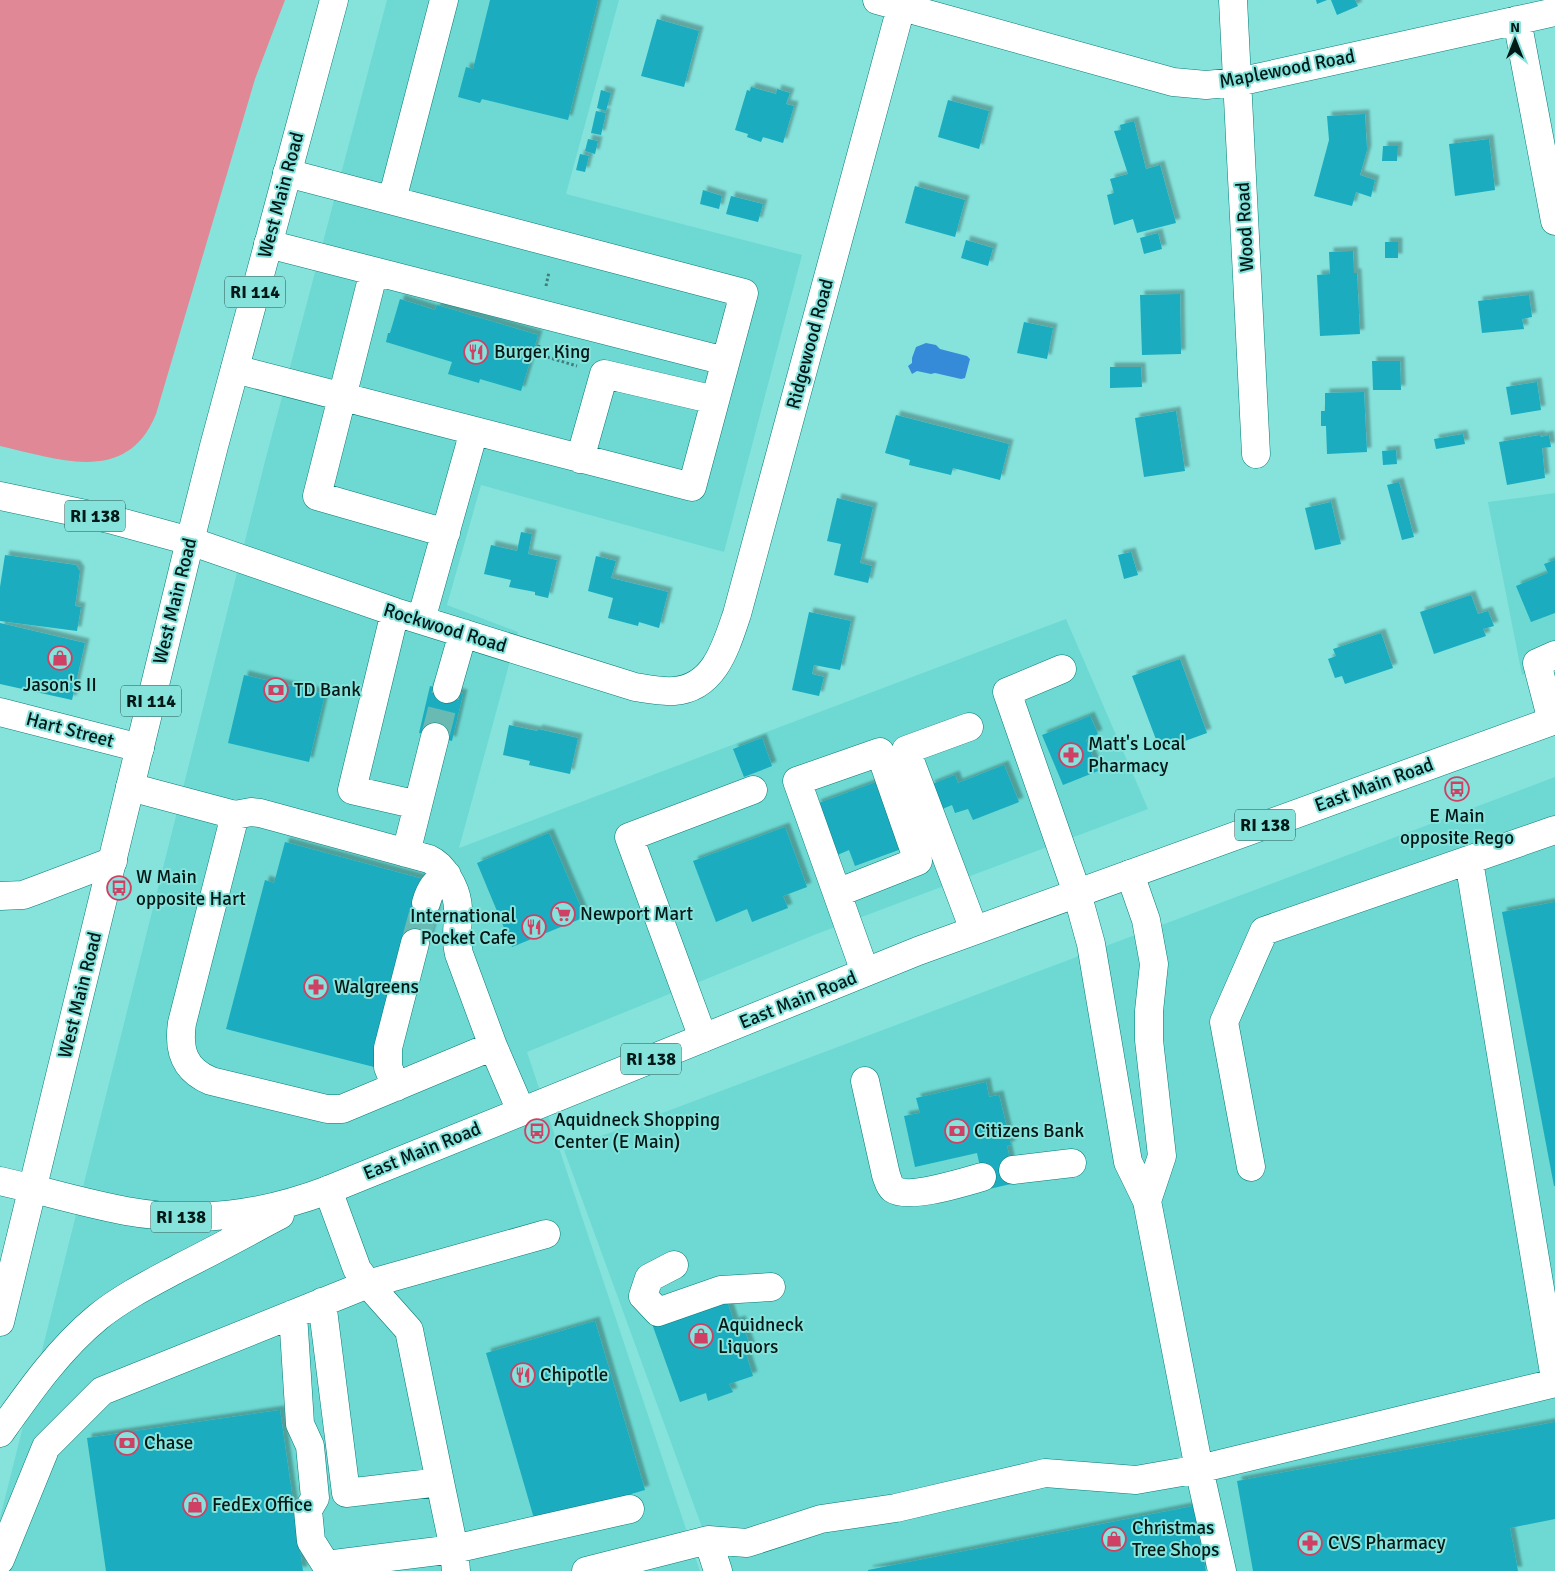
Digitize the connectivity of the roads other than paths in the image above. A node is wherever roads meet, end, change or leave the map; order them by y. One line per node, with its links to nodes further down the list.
1 (334, 0): 8 (main road, West Main Road / RI 114)
2 (444, 0): 9 (main road)
3 (1233, 0): 7 (main road, Wood Road)
4 (893, 2): 7 (main road, Maplewood Road); 28 (main road, Ridgewood Road)
5 (1555, 12): 6 (main road, Maplewood Road)
6 (1517, 20): 7 (main road, Maplewood Road); 10 (main road)
7 (1238, 82): 18 (main road, Wood Road)
8 (287, 174): 9 (main road); 11 (main road, West Main Road / RI 114)
9 (392, 200): 13 (main road)
10 (1555, 221)
11 (268, 244): 12 (main road); 14 (main road, West Main Road / RI 114)
12 (374, 271): 13 (main road); 15 (main road)
13 (726, 361): 16 (main road)
14 (235, 369): 15 (main road); 22 (main road, West Main Road / RI 114)
15 (342, 397): 17 (main road); 21 (main road)
16 (715, 400): 19 (main road); 19 (main road)
17 (474, 431): 19 (main road); 21 (main road)
18 (1256, 454)
19 (580, 459)
20 (0, 496): 22 (main road, RI 138)
21 (446, 533): 24 (main road)
22 (190, 541): 23 (main road, Rockwood Road); 34 (main road, West Main Road / RI 114)
23 (395, 612): 24 (main road, Rockwood Road); 37 (main road)
24 (421, 620): 25 (main road, Rockwood Road)
25 (463, 634): 28 (main road, Rockwood Road); 29 (main road)
26 (1555, 656): 31 (main road)
27 (1062, 669): 46 (main road)
28 (702, 680)
29 (447, 689)
30 (0, 712): 34 (main road, Hart Street)
31 (1554, 720): 43 (main road, East Main Road / RI 138)
32 (969, 727): 49 (main road)
33 (435, 737): 37 (main road)
34 (140, 748): 35 (main road, West Main Road / RI 114)
35 (130, 787): 38 (main road); 41 (main road, West Main Road / RI 114)
36 (753, 790): 52 (main road)
37 (418, 806): 40 (main road)
38 (235, 815): 40 (main road); 55 (main road)
39 (1555, 830): 42 (main road)
40 (406, 853): 44 (main road)
41 (112, 861): 47 (main road); 62 (main road, West Main Road / RI 114)
42 (1468, 861): 58 (main road); 72 (main road)
43 (1130, 874): 46 (main road, East Main Road / RI 138); 64 (main road)
44 (447, 875): 48 (main road); 53 (main road)
45 (836, 893): 45 (main road); 51 (main road)
46 (1077, 893): 49 (main road, East Main Road / RI 138); 64 (main road)
47 (0, 896)
48 (426, 902)
49 (974, 930): 51 (main road, East Main Road / RI 138)
50 (415, 943): 55 (main road)
51 (865, 972): 52 (main road, East Main Road / RI 138)
52 (702, 1038): 56 (main road, East Main Road / RI 138)
53 (493, 1046): 55 (main road); 56 (main road)
54 (865, 1081): 60 (main road)
55 (396, 1087)
56 (521, 1112): 63 (main road, East Main Road / RI 138)
57 (1072, 1163): 59 (main road)
58 (1251, 1167)
59 (1012, 1170)
60 (982, 1177)
61 (0, 1181): 62 (main road, East Main Road)
62 (34, 1189): 63 (main road, East Main Road / RI 138); 71 (main road, West Main Road / RI 114)
63 (328, 1190): 67 (main road); 74 (main road)
64 (1147, 1201): 75 (main road)
65 (546, 1234): 67 (main road)
66 (674, 1265): 68 (main road)
67 (368, 1284): 69 (main road); 76 (main road)
68 (771, 1287)
69 (322, 1302): 70 (main road); 76 (main road)
70 (293, 1314): 79 (main road); 80 (main road)
71 (0, 1322)
72 (1555, 1378)
73 (1555, 1383): 75 (main road)
74 (0, 1433)
75 (1199, 1469): 78 (main road); 83 (main road)
76 (440, 1482): 80 (main road)
77 (630, 1509): 80 (main road)
78 (708, 1540): 81 (main road); 82 (main road)
79 (0, 1560)
80 (455, 1560)
81 (586, 1571)
82 (718, 1571)
83 (1222, 1571)

